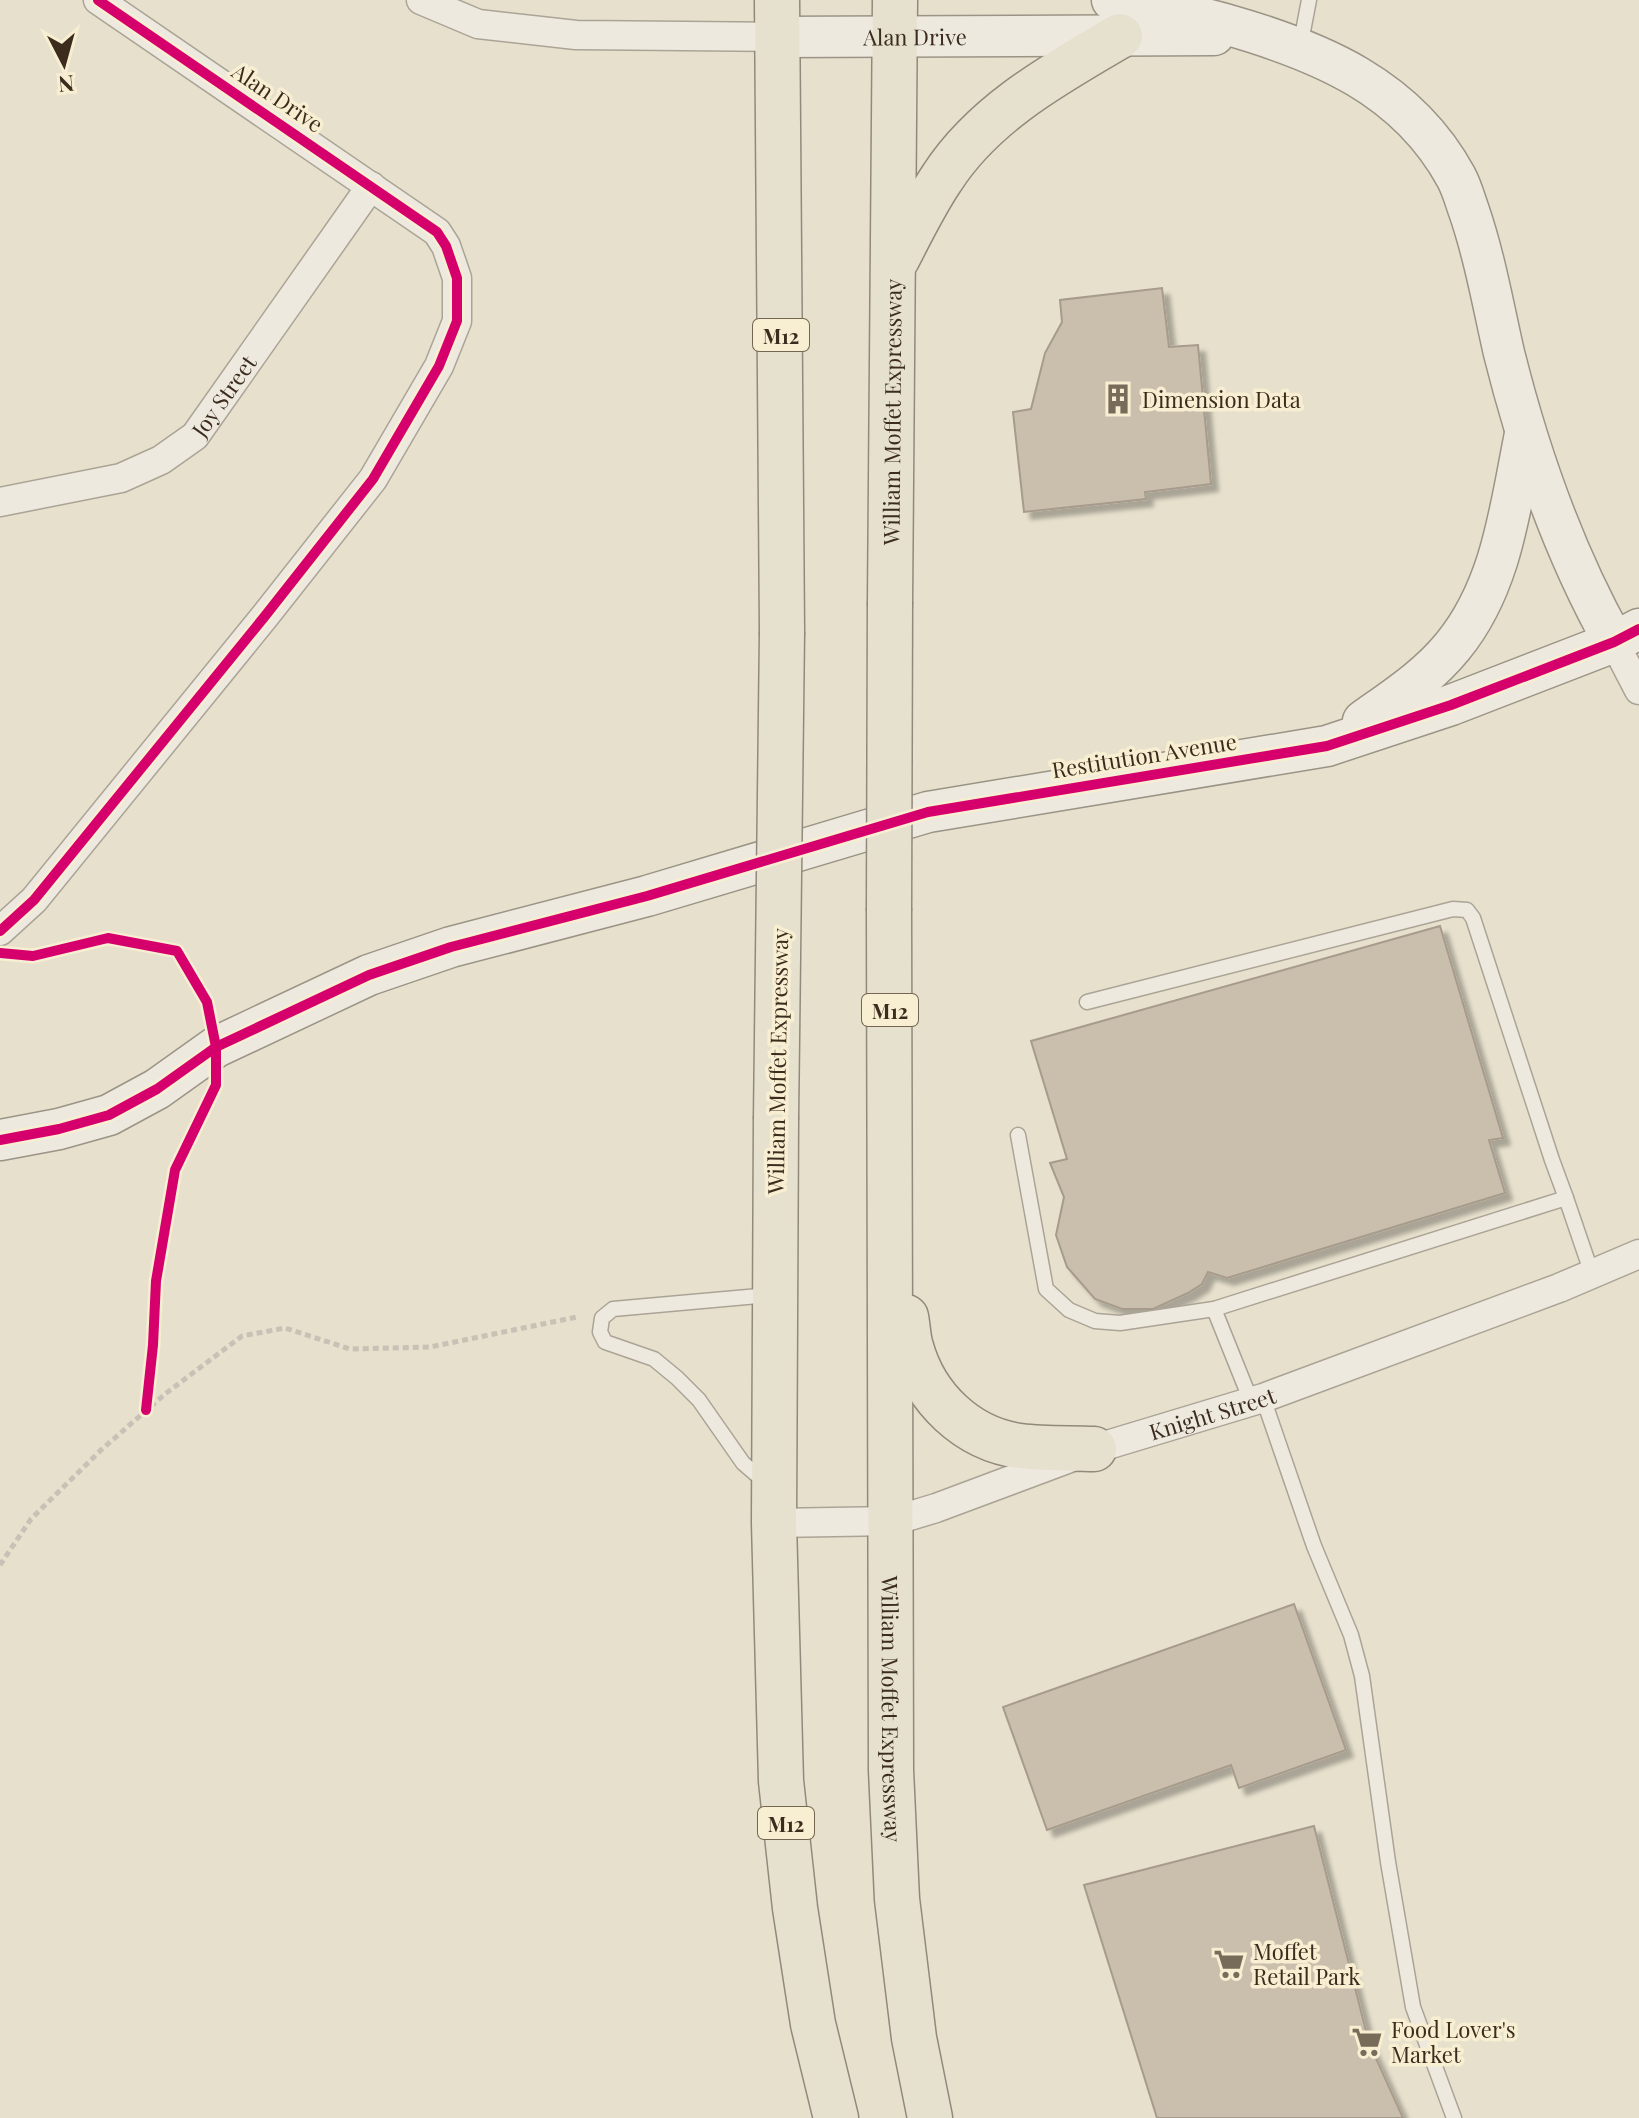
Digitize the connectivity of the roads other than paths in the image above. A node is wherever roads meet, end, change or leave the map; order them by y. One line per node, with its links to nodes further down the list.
1 (98, 0): 8 (street, Alan Drive)
2 (421, 0): 4 (street, Alan Drive)
3 (1309, 0): 7 (lane)
4 (777, 18): 5 (street, Alan Drive); 23 (main road, William Moffet Expressway / M12, bridge)
5 (896, 18): 6 (street, Alan Drive); 9 (main road, William Moffet Expressway / M12)
6 (1116, 18): 7 (street, Alan Drive); 9 (main road)
7 (1299, 49): 10 (street)
8 (371, 186): 11 (street, Joy Street); 15 (street, Alan Drive)
9 (894, 265): 20 (main road, William Moffet Expressway / M12, bridge)
10 (1525, 430): 12 (street); 14 (street)
11 (0, 502)
12 (1626, 635): 13 (street); 14 (street, Restitution Avenue)
13 (1639, 690)
14 (1327, 746): 18 (street, Restitution Avenue)
15 (0, 931)
16 (1087, 1002): 19 (lane)
17 (1018, 1135): 24 (lane)
18 (0, 1140)
19 (1566, 1198): 22 (lane); 24 (lane)
20 (891, 1199): 26 (main road); 28 (main road, William Moffet Expressway / M12)
21 (1639, 1254): 22 (street, Knight Street)
22 (1592, 1274): 25 (street, Knight Street)
23 (775, 1295): 27 (main road, William Moffet Expressway / M12); 27 (lane)
24 (1214, 1309): 25 (lane)
25 (1257, 1400): 26 (street, Knight Street); 31 (lane)
26 (1094, 1449): 28 (street, Knight Street)
27 (774, 1506): 28 (street, Knight Street); 29 (main road, William Moffet Expressway / M12)
28 (893, 1521): 30 (main road, William Moffet Expressway / M12)
29 (836, 2118)
30 (930, 2118)
31 (1454, 2118)

